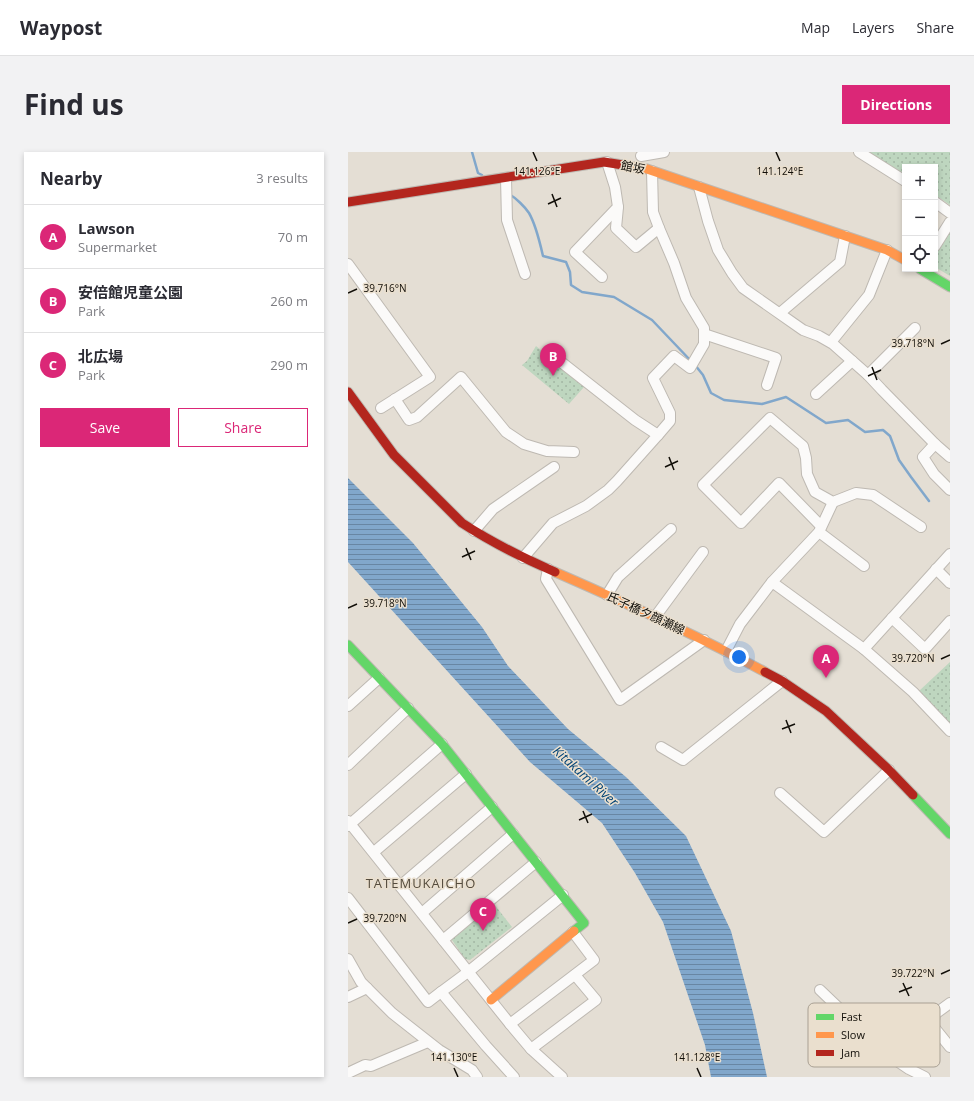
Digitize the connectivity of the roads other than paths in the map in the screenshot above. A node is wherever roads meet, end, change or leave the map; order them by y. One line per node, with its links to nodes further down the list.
1 (664, 152): 3 (street)
2 (859, 152): 8 (street)
3 (640, 154): 5 (street)
4 (607, 162): 5 (main road, 館坂); 7 (main road, 館坂); 12 (street)
5 (627, 165): 6 (main road, 館坂)
6 (652, 171): 9 (main road, 館坂); 15 (street)
7 (501, 178): 10 (main road, 館坂); 22 (street)
8 (902, 179)
9 (699, 187): 16 (main road, 館坂); 25 (street)
10 (348, 202)
11 (938, 204): 13 (street)
12 (618, 207): 15 (street); 23 (street)
13 (950, 213)
14 (950, 222): 17 (street)
15 (660, 228): 27 (street)
16 (845, 236): 18 (main road, 館坂); 25 (street)
17 (938, 241)
18 (887, 250): 19 (main road, 館坂); 28 (street)
19 (902, 258)
20 (348, 264): 35 (street)
21 (925, 272): 24 (main road)
22 (525, 274)
23 (602, 277)
24 (950, 287)
25 (780, 313): 28 (street)
26 (915, 328): 31 (street)
27 (704, 334): 32 (street); 37 (street)
28 (831, 342): 30 (street)
29 (556, 358): 37 (street)
30 (852, 361): 31 (street); 34 (street)
31 (868, 375): 38 (street)
32 (767, 385)
33 (348, 392): 47 (main road, 氏子橋夕顔瀬線)
34 (816, 394)
35 (395, 399): 36 (street); 39 (street)
36 (381, 408)
37 (658, 435): 50 (street)
38 (935, 444): 40 (street); 42 (street)
39 (574, 452)
40 (950, 457)
41 (554, 467): 47 (street)
42 (950, 490)
43 (833, 502): 44 (street); 46 (street); 46 (street)
44 (921, 527)
45 (671, 529): 56 (street)
46 (820, 529): 51 (street); 54 (street)
47 (474, 531): 50 (main road, 氏子橋夕顔瀬線)
48 (703, 552): 57 (street)
49 (950, 554): 53 (street)
50 (524, 558): 52 (main road, 氏子橋夕顔瀬線)
51 (864, 566)
52 (548, 569): 56 (main road, 氏子橋夕顔瀬線); 60 (street)
53 (936, 569): 55 (street); 58 (street)
54 (772, 582): 62 (street); 63 (street)
55 (950, 583)
56 (607, 595): 57 (main road, 氏子橋夕顔瀬線)
57 (655, 617): 60 (main road, 氏子橋夕顔瀬線)
58 (892, 618): 59 (street); 62 (street)
59 (950, 621)
60 (704, 640): 63 (main road, 氏子橋夕顔瀬線)
61 (349, 648): 64 (main road)
62 (864, 649): 68 (street)
63 (726, 650): 65 (main road, 氏子橋夕顔瀬線)
64 (379, 678): 66 (street); 67 (main road)
65 (782, 681): 70 (street); 72 (main road, 氏子橋夕顔瀬線)
66 (348, 706)
67 (408, 708): 69 (main road); 71 (street)
68 (950, 731)
69 (442, 744): 73 (main road); 76 (street)
70 (661, 747)
71 (348, 765)
72 (888, 770): 74 (street); 78 (main road, 氏子橋夕顔瀬線)
73 (466, 774): 75 (main road); 79 (street)
74 (780, 793)
75 (492, 807): 77 (main road); 81 (street)
76 (349, 824): 79 (street)
77 (513, 834): 80 (main road); 84 (street)
78 (950, 834)
79 (374, 852): 81 (street)
80 (536, 862): 82 (main road); 86 (street)
81 (400, 886): 84 (street)
82 (563, 896): 85 (main road); 88 (street)
83 (348, 898): 92 (street)
84 (422, 913): 86 (street)
85 (573, 932): 89 (street); 94 (main road)
86 (443, 940): 88 (street)
87 (348, 959): 90 (street)
88 (468, 972): 92 (street); 94 (street)
89 (575, 975): 98 (street); 102 (street)
90 (367, 988): 93 (street); 100 (street)
91 (820, 990): 95 (street)
92 (441, 992): 106 (street)
93 (348, 996)
94 (491, 1000): 98 (street)
95 (834, 1003)
96 (950, 1003): 97 (street)
97 (940, 1010)
98 (510, 1024): 102 (street)
99 (940, 1035): 101 (street)
100 (428, 1042): 104 (street); 105 (street)
101 (950, 1047)
102 (531, 1049): 107 (street)
103 (906, 1067): 108 (street)
104 (348, 1073)
105 (478, 1077)
106 (514, 1077)
107 (562, 1077)
108 (925, 1077)

